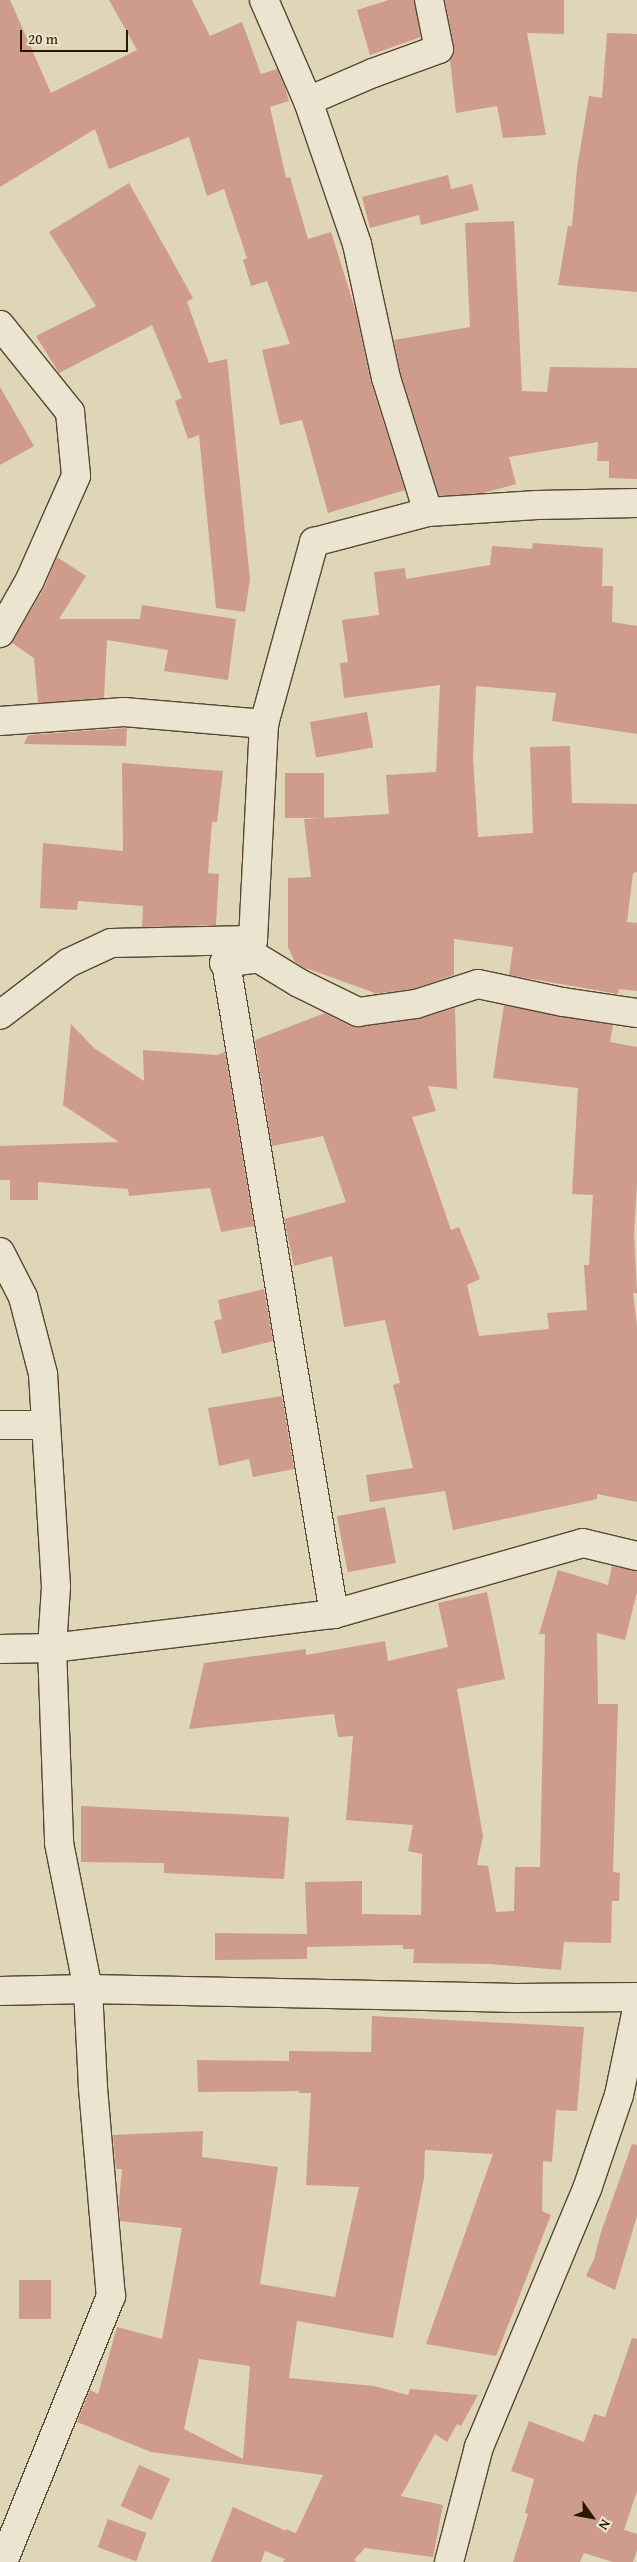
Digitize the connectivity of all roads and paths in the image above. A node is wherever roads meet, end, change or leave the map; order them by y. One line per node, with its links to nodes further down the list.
1 (264, 0): 3 (street)
2 (429, 0): 3 (street)
3 (308, 101): 6 (street)
4 (1, 328): 7 (street)
5 (637, 503): 6 (street)
6 (428, 512): 9 (street)
7 (0, 634)
8 (0, 721): 9 (street)
9 (264, 724): 10 (street)
10 (112, 943): 11 (street); 13 (street)
11 (226, 963): 12 (street); 18 (street)
12 (637, 1013)
13 (0, 1015)
14 (0, 1252): 15 (street)
15 (45, 1424): 16 (street); 20 (street)
16 (0, 1425)
17 (637, 1556): 18 (street)
18 (334, 1614): 20 (street)
19 (0, 1648): 20 (street)
20 (52, 1648): 21 (street)
21 (88, 1989): 22 (street); 23 (street); 25 (street)
22 (0, 1991)
23 (637, 1998)
24 (637, 2009): 26 (street)
25 (6, 2561)
26 (449, 2562)

